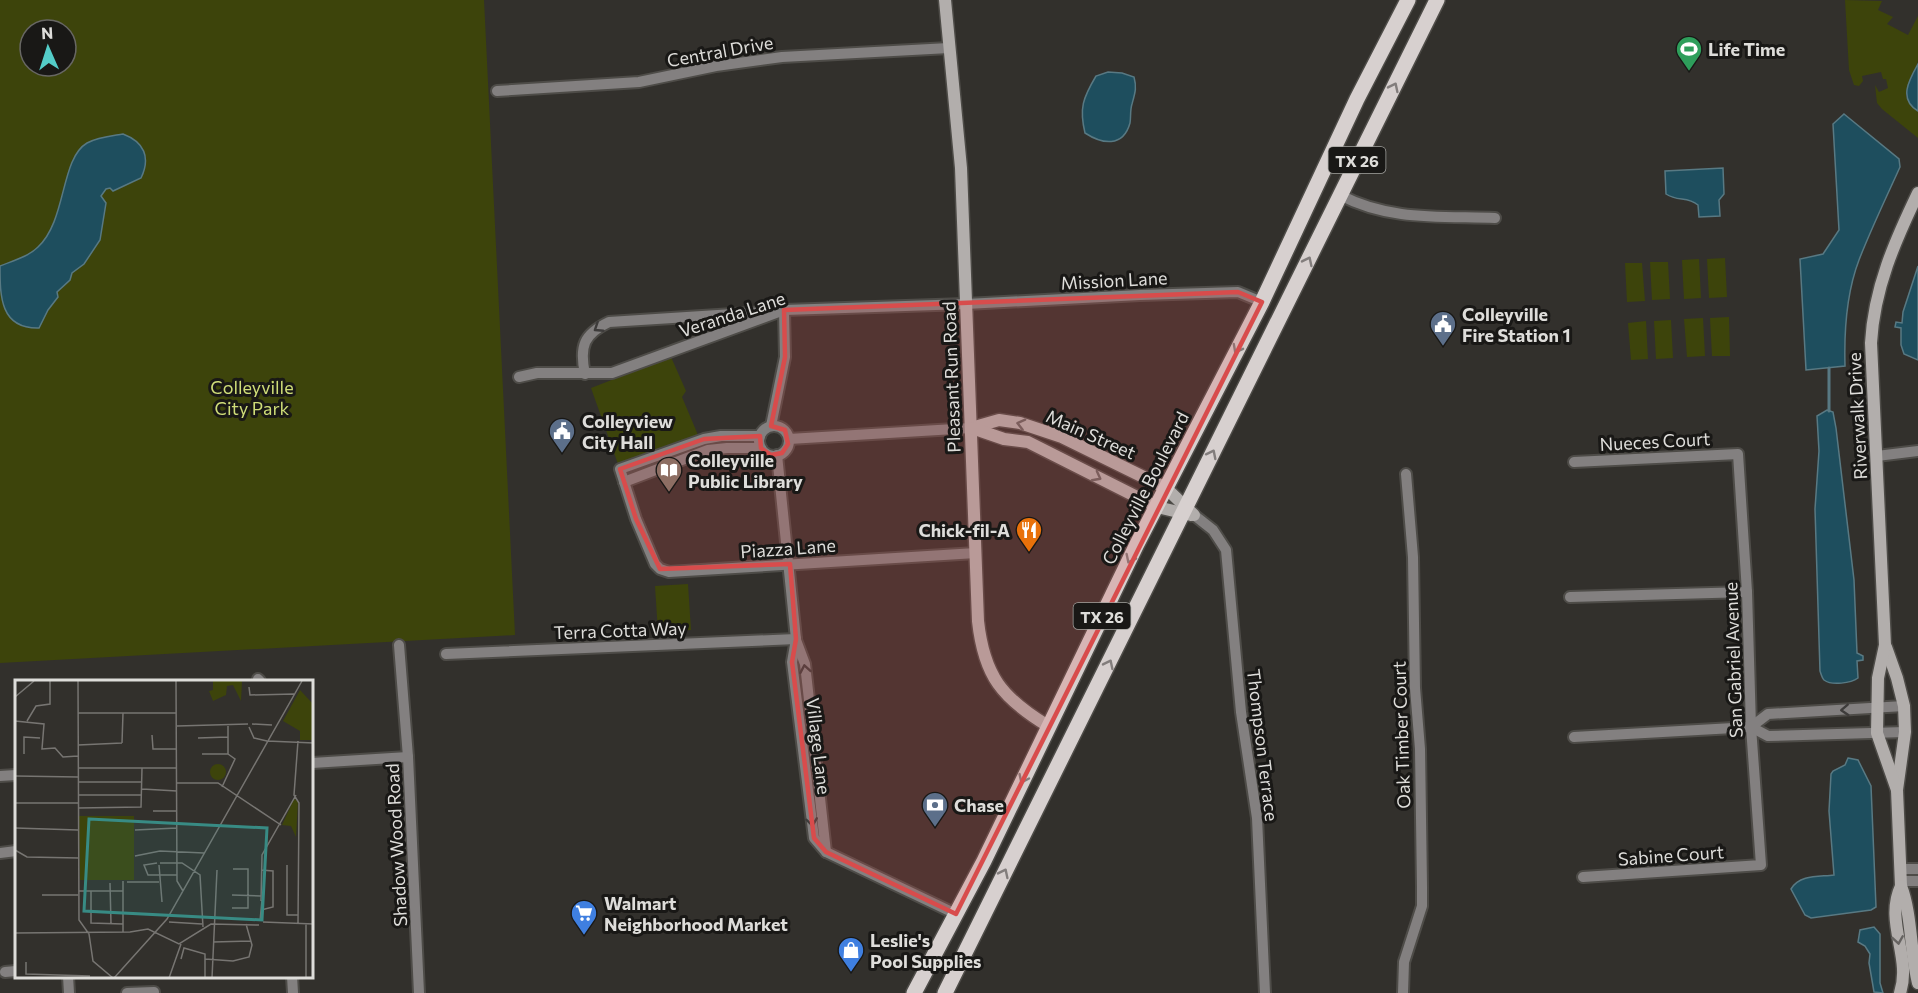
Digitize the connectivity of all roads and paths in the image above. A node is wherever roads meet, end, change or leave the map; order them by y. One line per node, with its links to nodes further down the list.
1 (945, 0): 4 (street, Pleasant Run Road)
2 (1408, 0): 6 (main road, Colleyville Boulevard / TX 26)
3 (1437, 0): 8 (main road, TX 26, one-way to 3)
4 (949, 48): 5 (street, Central Drive); 11 (street, Pleasant Run Road)
5 (497, 91)
6 (1319, 178): 8 (main road); 10 (main road, Colleyville Boulevard / TX 26)
7 (1918, 193): 24 (street, Riverwalk Drive)
8 (1340, 195): 9 (street); 13 (main road, TX 26, one-way to 8)
9 (1495, 218)
10 (1262, 302): 11 (street, Mission Lane); 13 (main road); 28 (main road, Colleyville Boulevard / TX 26, one-way to 28)
11 (966, 304): 12 (street, Veranda Lane); 17 (street, Pleasant Run Road)
12 (784, 310): 14 (street, Veranda Lane); 14 (street, one-way to 14); 16 (street)
13 (1282, 314): 30 (main road, TX 26, one-way to 13)
14 (585, 374): 15 (street, Veranda Lane)
15 (519, 377)
16 (771, 426): 18 (street); 19 (street)
17 (971, 428): 19 (street, Main Street); 28 (street, Main Street, one-way to 17); 29 (street, Main Street, one-way to 29); 31 (street, Pleasant Run Road)
18 (760, 436): 20 (street); 27 (street)
19 (789, 439): 23 (street)
20 (761, 448): 23 (street); 27 (street)
21 (1918, 451): 24 (street)
22 (1738, 454): 25 (street, Nueces Court); 33 (street, San Gabriel Avenue)
23 (777, 455): 32 (street, Village Lane)
24 (1877, 456): 37 (street, Riverwalk Drive)
25 (1574, 462)
26 (1406, 474): 70 (street, Oak Timber Court)
27 (624, 482): 32 (street, Piazza Lane)
28 (1166, 488): 29 (main road, Colleyville Boulevard / TX 26); 30 (street, Main Street)
29 (1157, 507): 30 (street, Main Street); 41 (main road, Colleyville Boulevard / TX 26, one-way to 41)
30 (1187, 512): 68 (main road, TX 26, one-way to 30); 69 (street, Thompson Terrace)
31 (976, 553): 32 (street, Piazza Lane); 41 (street, Pleasant Run Road)
32 (789, 564): 35 (street, Village Lane)
33 (1747, 592): 34 (street); 42 (street, San Gabriel Avenue)
34 (1570, 597)
35 (796, 639): 38 (street, Terra Cotta Way); 58 (street, Village Lane)
36 (399, 645): 46 (street, Shadow Wood Road)
37 (1885, 645): 39 (street, Riverwalk Drive); 40 (street, Riverwalk Drive)
38 (446, 654)
39 (1904, 706): 40 (street); 43 (street, Riverwalk Drive)
40 (1877, 708): 42 (street, one-way to 42); 44 (street, Riverwalk Drive)
41 (1048, 726): 58 (main road, Colleyville Boulevard / TX 26, one-way to 58)
42 (1751, 727): 44 (street); 45 (street); 53 (street, San Gabriel Avenue)
43 (1905, 732): 44 (street); 50 (street, Riverwalk Drive)
44 (1877, 733): 50 (street, Riverwalk Drive)
45 (1574, 736)
46 (408, 757): 47 (street); 66 (street, Shadow Wood Road)
47 (314, 764)
48 (15, 775): 49 (street)
49 (0, 776)
50 (1897, 790): 56 (street, Riverwalk Drive)
51 (15, 851): 52 (street)
52 (0, 853)
53 (1761, 865): 55 (street, Sabine Court)
54 (1918, 869): 56 (street)
55 (1583, 877)
56 (1901, 879): 57 (street); 61 (street, Riverwalk Drive); 71 (street, Riverwalk Drive, one-way to 71)
57 (1918, 881)
58 (956, 914): 67 (main road, Colleyville Boulevard / TX 26)
59 (68, 978): 63 (street)
60 (292, 978): 65 (street)
61 (1918, 982)
62 (154, 992): 64 (street)
63 (69, 993)
64 (127, 993)
65 (293, 993)
66 (419, 993)
67 (914, 993)
68 (945, 993)
69 (1264, 993)
70 (1403, 993)
71 (1900, 993)

